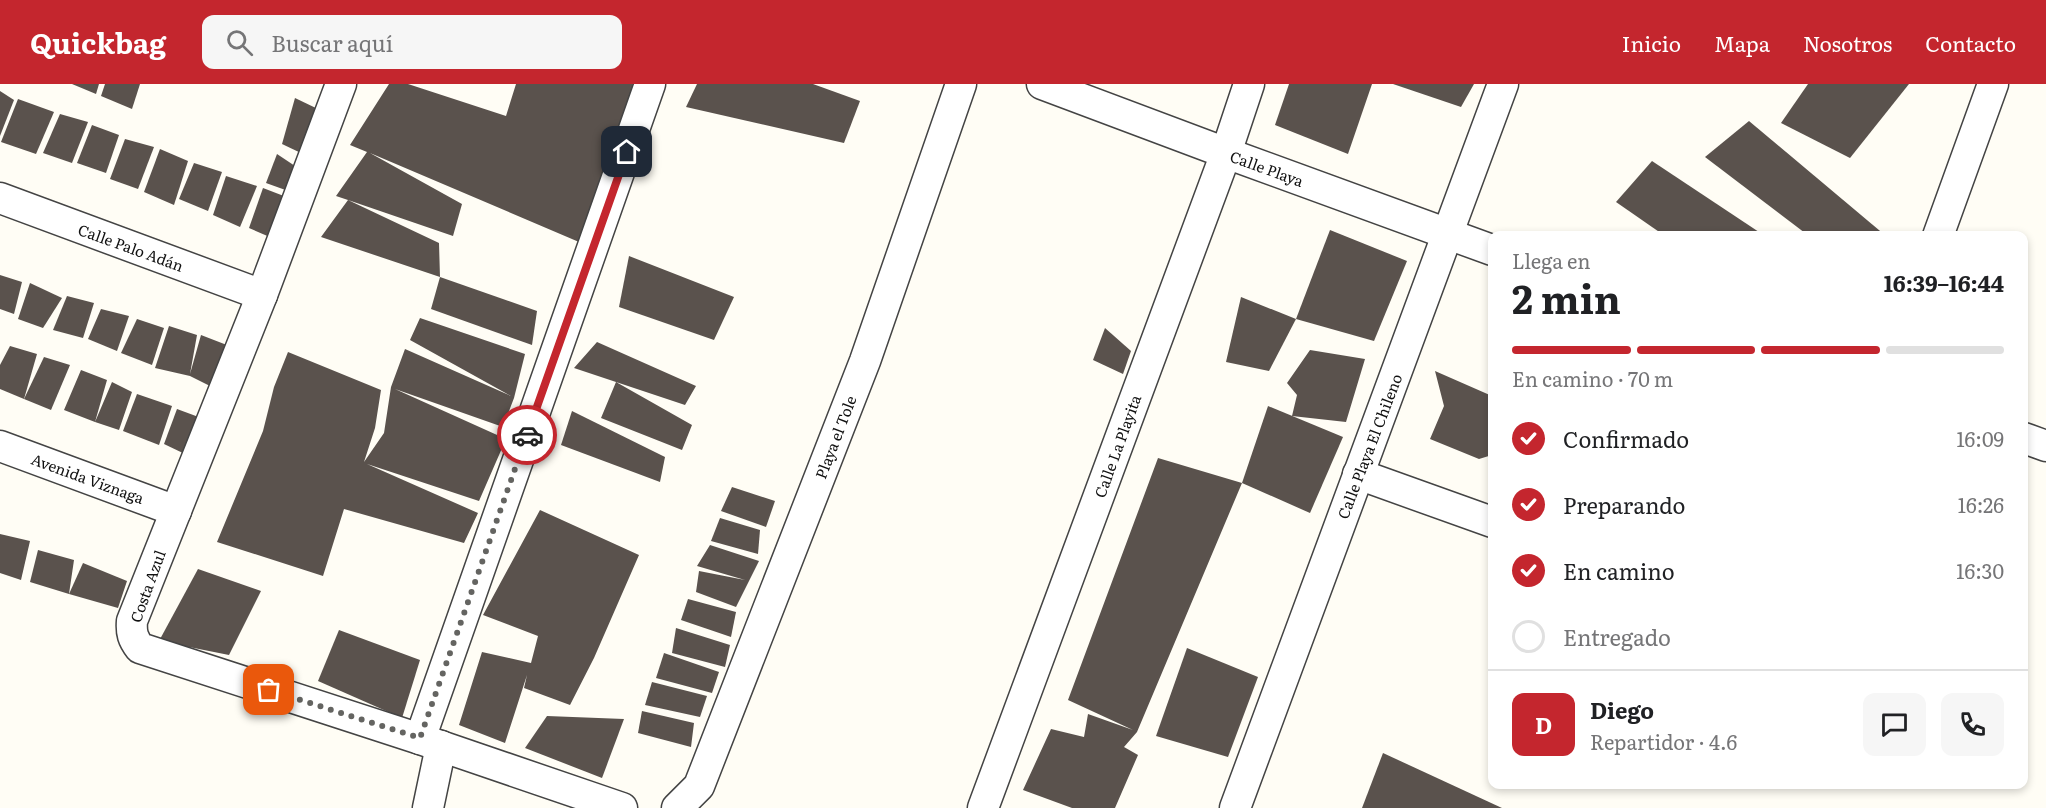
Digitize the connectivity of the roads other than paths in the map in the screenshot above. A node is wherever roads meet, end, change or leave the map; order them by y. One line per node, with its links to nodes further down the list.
1 (341, 84): 13 (street, Costa Azul)
2 (650, 84): 20 (street)
3 (961, 84): 23 (street, Playa el Tole)
4 (1042, 84): 8 (street, Calle Playa)
5 (1249, 84): 8 (street, Calle La Playita)
6 (1503, 84): 11 (street, Calle Playa El Chileno)
7 (1993, 84): 10 (street)
8 (1226, 153): 11 (street, Calle Playa); 24 (street, Calle La Playita)
9 (0, 198): 13 (street, Calle Palo Adán)
10 (1940, 231)
11 (1448, 234): 12 (street, Calle Playa); 17 (street, Calle Playa El Chileno)
12 (1488, 249)
13 (262, 295): 18 (street, Costa Azul)
14 (2028, 439): 16 (street)
15 (0, 446): 18 (street, Avenida Viznaga)
16 (2046, 446)
17 (1358, 474): 19 (street); 25 (street, Calle Playa El Chileno)
18 (176, 511): 20 (street, Costa Azul)
19 (1488, 521)
20 (430, 742): 21 (street); 22 (street, Costa Azul)
21 (428, 808)
22 (622, 808)
23 (677, 808)
24 (983, 808)
25 (1235, 808)

